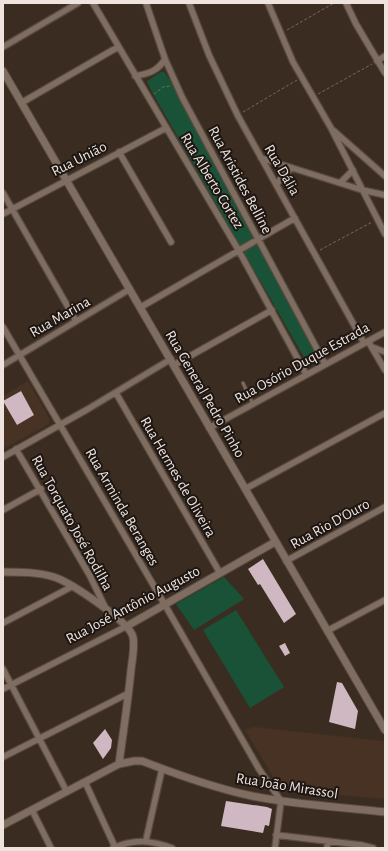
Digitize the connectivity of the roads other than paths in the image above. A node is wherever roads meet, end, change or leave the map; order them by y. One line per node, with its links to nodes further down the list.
1 (78, 3): 7 (street)
2 (92, 3): 8 (street, Rua Alberto Cortez)
3 (146, 3): 10 (street, Rua Aristides Belline)
4 (189, 3): 19 (street, Rua Dália)
5 (268, 3): 17 (street)
6 (346, 3): 11 (street)
7 (3, 46)
8 (118, 47): 14 (street, Rua Alberto Cortez); 15 (street)
9 (385, 56): 11 (street)
10 (165, 59): 14 (street); 33 (street, Rua Aristides Belline)
11 (377, 61): 13 (street)
12 (3, 71): 15 (street, Rua General Pedro Pinho)
13 (385, 73)
14 (135, 76): 16 (street, Rua Alberto Cortez)
15 (21, 102): 23 (street, Rua General Pedro Pinho)
16 (166, 128): 18 (street, Rua União); 35 (street, Rua Alberto Cortez)
17 (331, 128): 21 (street); 22 (street)
18 (119, 152): 23 (street, Rua União); 34 (street)
19 (261, 158): 20 (street); 25 (street, Rua Dália)
20 (292, 168): 24 (street); 25 (street)
21 (353, 170): 24 (street); 26 (street)
22 (385, 176)
23 (66, 179): 29 (street, Rua União); 36 (street, Rua General Pedro Pinho)
24 (340, 183): 26 (street)
25 (276, 184): 31 (street, Rua Dália)
26 (362, 190): 28 (street); 32 (street)
27 (3, 193): 29 (street)
28 (385, 195)
29 (12, 208): 30 (street, Rua União); 39 (street)
30 (3, 214)
31 (295, 218): 33 (street); 42 (street, Rua Dália)
32 (385, 234)
33 (259, 240): 35 (street); 49 (street, Rua Aristides Belline)
34 (171, 242)
35 (239, 251): 37 (street); 38 (street, Rua Alberto Cortez)
36 (130, 290): 37 (street, Rua General Pedro Pinho); 39 (street, Rua Marina)
37 (141, 307): 48 (street, Rua General Pedro Pinho)
38 (272, 310): 48 (street); 52 (street, Rua Alberto Cortez)
39 (76, 321): 45 (street, Rua Marina)
40 (3, 327): 45 (street, Rua Arminda Beranges)
41 (385, 332): 42 (street, Rua Osório Duque Estrada)
42 (366, 342): 43 (street, Rua Dália); 49 (street, Rua Osório Duque Estrada)
43 (372, 347): 44 (street); 46 (street, Rua Dália)
44 (385, 352)
45 (19, 355): 50 (street, Rua Marina); 57 (street, Rua Arminda Beranges)
46 (377, 356): 47 (street); 51 (street, Rua Dália)
47 (385, 358)
48 (172, 362): 54 (street); 58 (street, Rua General Pedro Pinho)
49 (325, 364): 52 (street, Rua Osório Duque Estrada)
50 (3, 365)
51 (385, 370)
52 (306, 374): 55 (street, Rua Osório Duque Estrada)
53 (243, 382): 55 (lane)
54 (116, 393): 57 (street); 68 (street, Rua Hermes de Oliveira)
55 (253, 404): 58 (street, Rua Osório Duque Estrada)
56 (385, 413): 61 (street)
57 (60, 425): 59 (street); 71 (street, Rua Arminda Beranges)
58 (209, 428): 61 (street, Rua General Pedro Pinho)
59 (16, 449): 60 (street); 62 (street, Rua Torquato José Rodilha)
60 (3, 457)
61 (245, 488): 65 (street, Rua General Pedro Pinho)
62 (41, 489): 64 (street); 72 (street, Rua Torquato José Rodilha)
63 (385, 507): 66 (street, Rua Rio D'Ouro)
64 (3, 510)
65 (275, 542): 66 (street, Rua General Pedro Pinho); 68 (street, Rua José Antônio Augusto)
66 (286, 561): 75 (street, Rua General Pedro Pinho)
67 (3, 572): 69 (street)
68 (220, 573): 71 (street, Rua José Antônio Augusto)
69 (73, 586): 72 (street); 73 (street)
70 (385, 600): 75 (street)
71 (165, 605): 74 (street, Rua José Antônio Augusto); 87 (street, Rua Arminda Beranges)
72 (106, 609): 74 (street)
73 (3, 623)
74 (127, 626): 77 (street, Rua José Antônio Augusto); 79 (street)
75 (326, 631): 80 (street, Rua General Pedro Pinho)
76 (3, 669): 77 (street)
77 (12, 684): 78 (street, Rua José Antônio Augusto); 81 (street)
78 (3, 689)
79 (129, 692): 81 (street); 83 (street)
80 (385, 730)
81 (40, 738): 82 (street); 86 (street)
82 (3, 757)
83 (119, 764): 84 (street, Rua João Mirassol); 85 (street, Rua João Mirassol)
84 (162, 769): 87 (street, Rua João Mirassol); 92 (street)
85 (85, 782): 86 (street, Rua João Mirassol); 95 (street)
86 (66, 792): 88 (street, Rua João Mirassol)
87 (280, 801): 89 (street, Rua João Mirassol); 91 (street)
88 (32, 810): 90 (street, Rua João Mirassol); 94 (street)
89 (385, 812)
90 (3, 825)
91 (276, 835): 93 (street); 97 (street)
92 (146, 840): 95 (street); 96 (street)
93 (328, 841): 98 (street); 99 (street)
94 (51, 848)
95 (114, 848)
96 (172, 848)
97 (274, 848)
98 (327, 848)
99 (373, 848)

